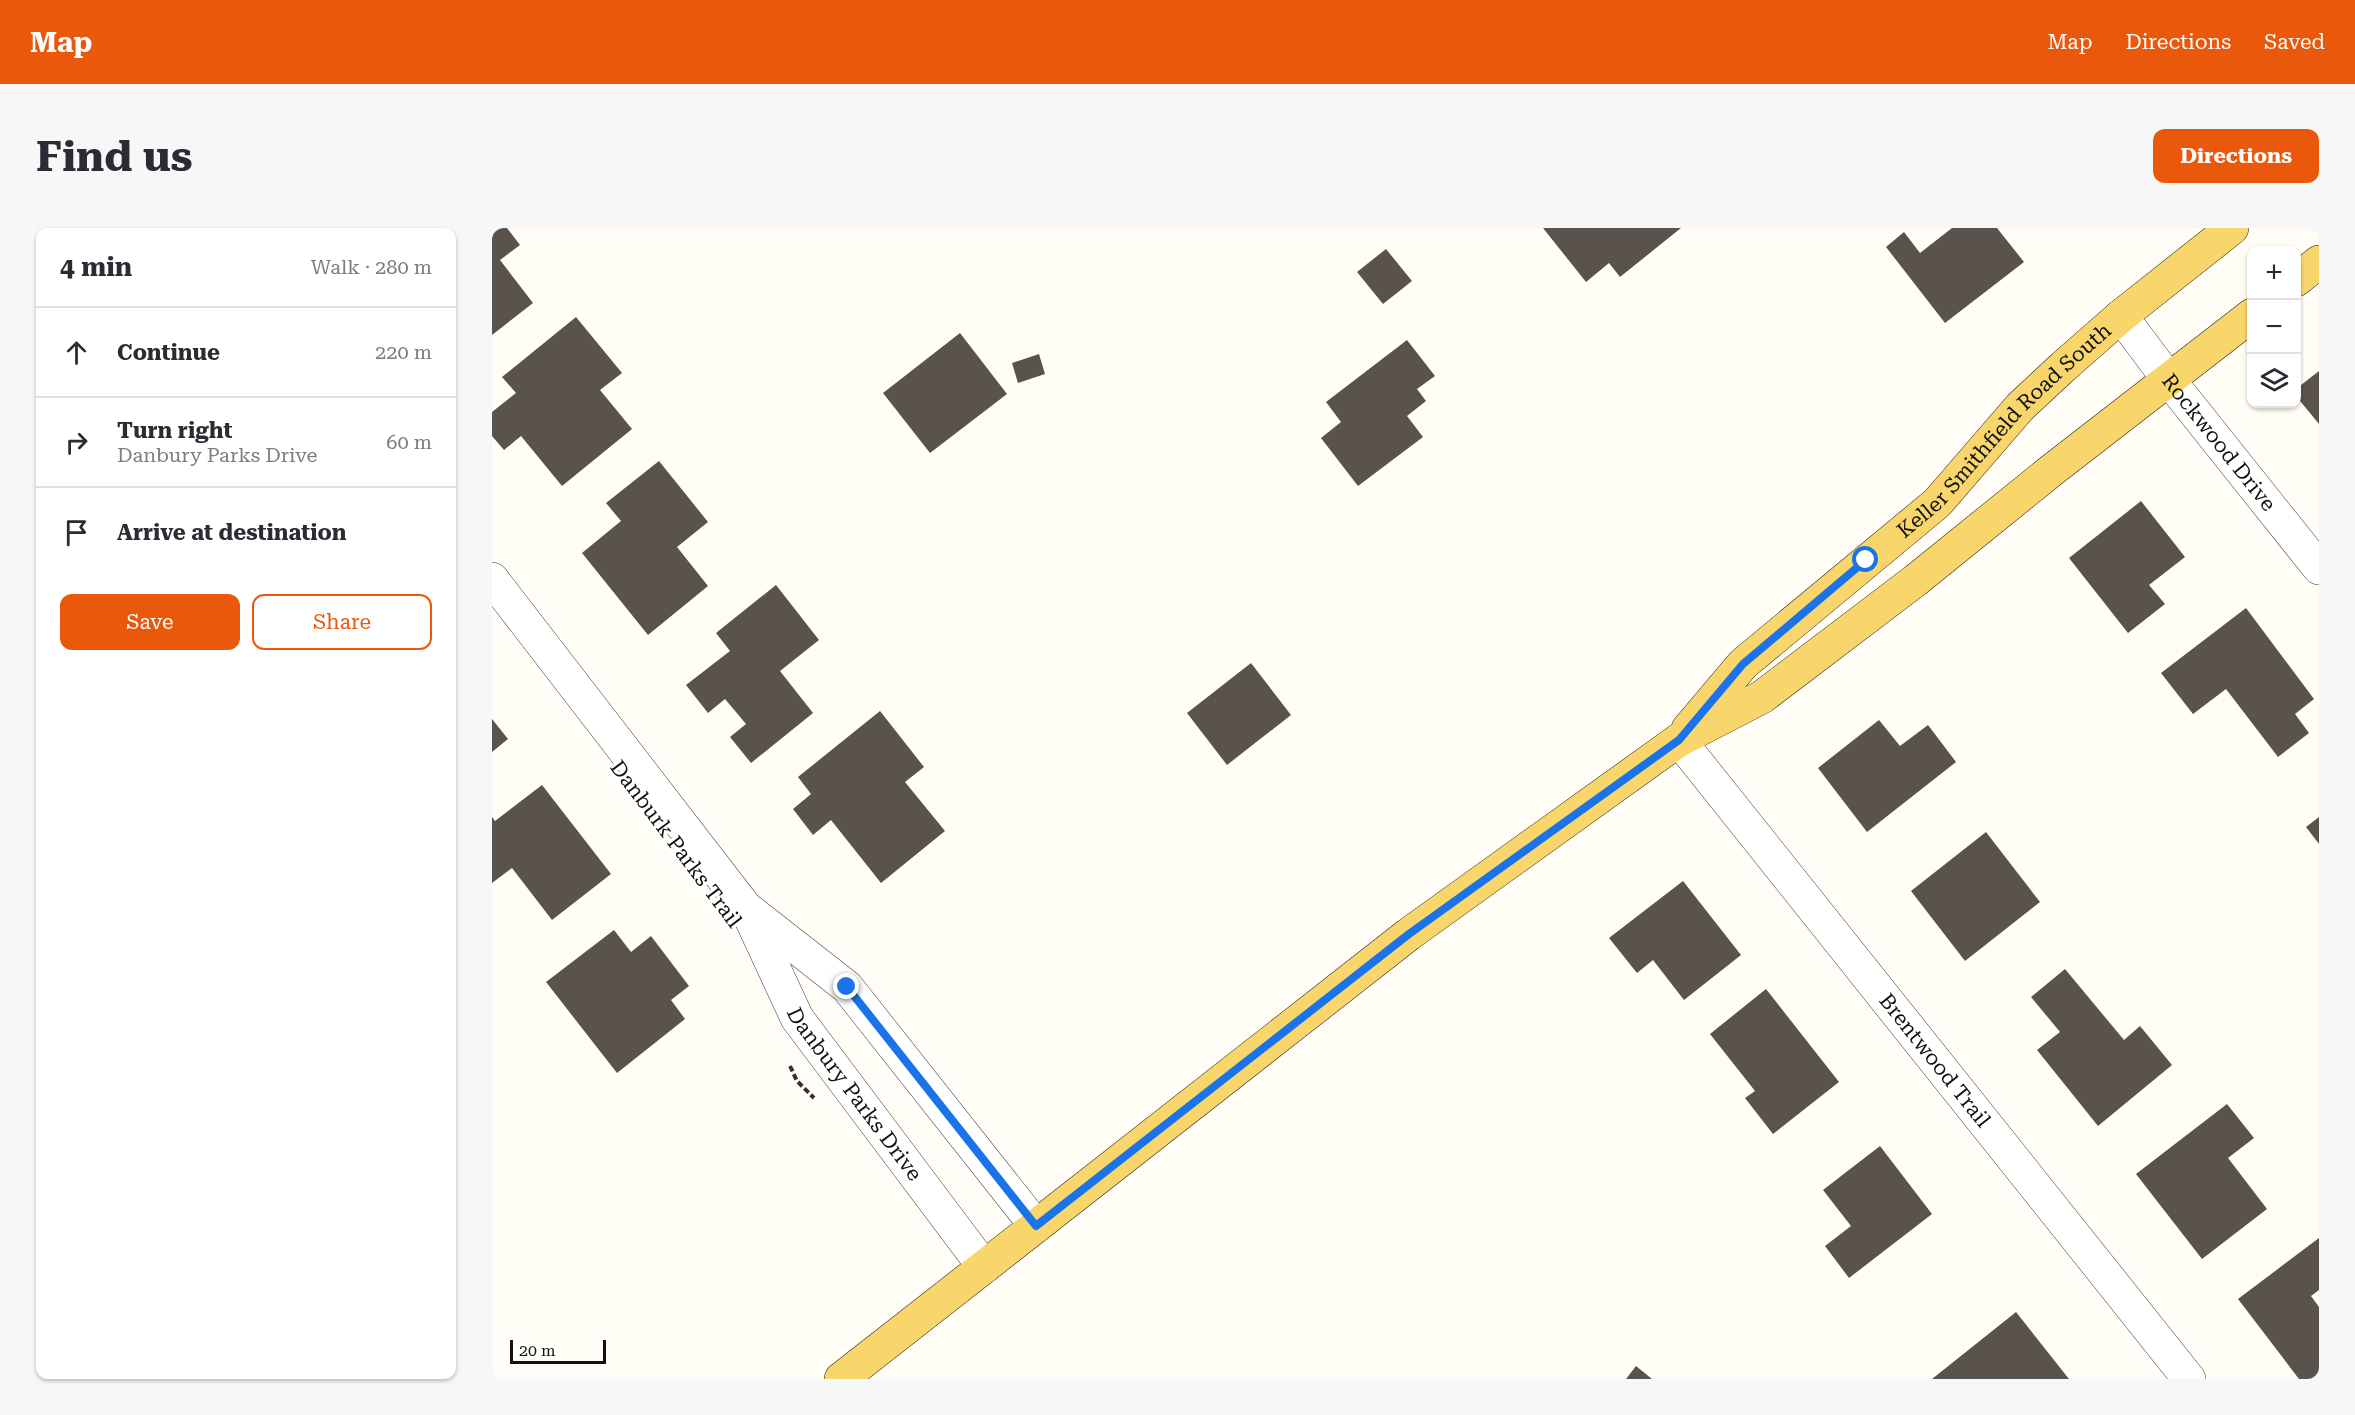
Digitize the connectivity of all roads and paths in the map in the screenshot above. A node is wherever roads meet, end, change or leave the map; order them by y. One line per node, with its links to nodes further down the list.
1 (2232, 228): 4 (main road, Keller Smithfield Road South)
2 (2319, 262): 3 (main road)
3 (2301, 276)
4 (2121, 316): 6 (street, Rockwood Drive); 9 (main road, Keller Smithfield Road South)
5 (2247, 319): 6 (main road, Keller Smithfield Road South)
6 (2169, 380): 7 (street, Rockwood Drive); 9 (main road, Keller Smithfield Road South)
7 (2319, 568)
8 (492, 579): 10 (street, Danbury Parks Drive)
9 (1679, 740): 13 (main road, Keller Smithfield Road South); 16 (street, Brentwood Trail)
10 (746, 908): 13 (street, Danbury Parks Drive); 14 (street, Danbury Parks Drive)
11 (787, 1058): 12 (path)
12 (820, 1102)
13 (1036, 1226): 14 (main road, Keller Smithfield Road South)
14 (984, 1267): 15 (main road, Keller Smithfield Road South)
15 (841, 1379)
16 (2189, 1379)

